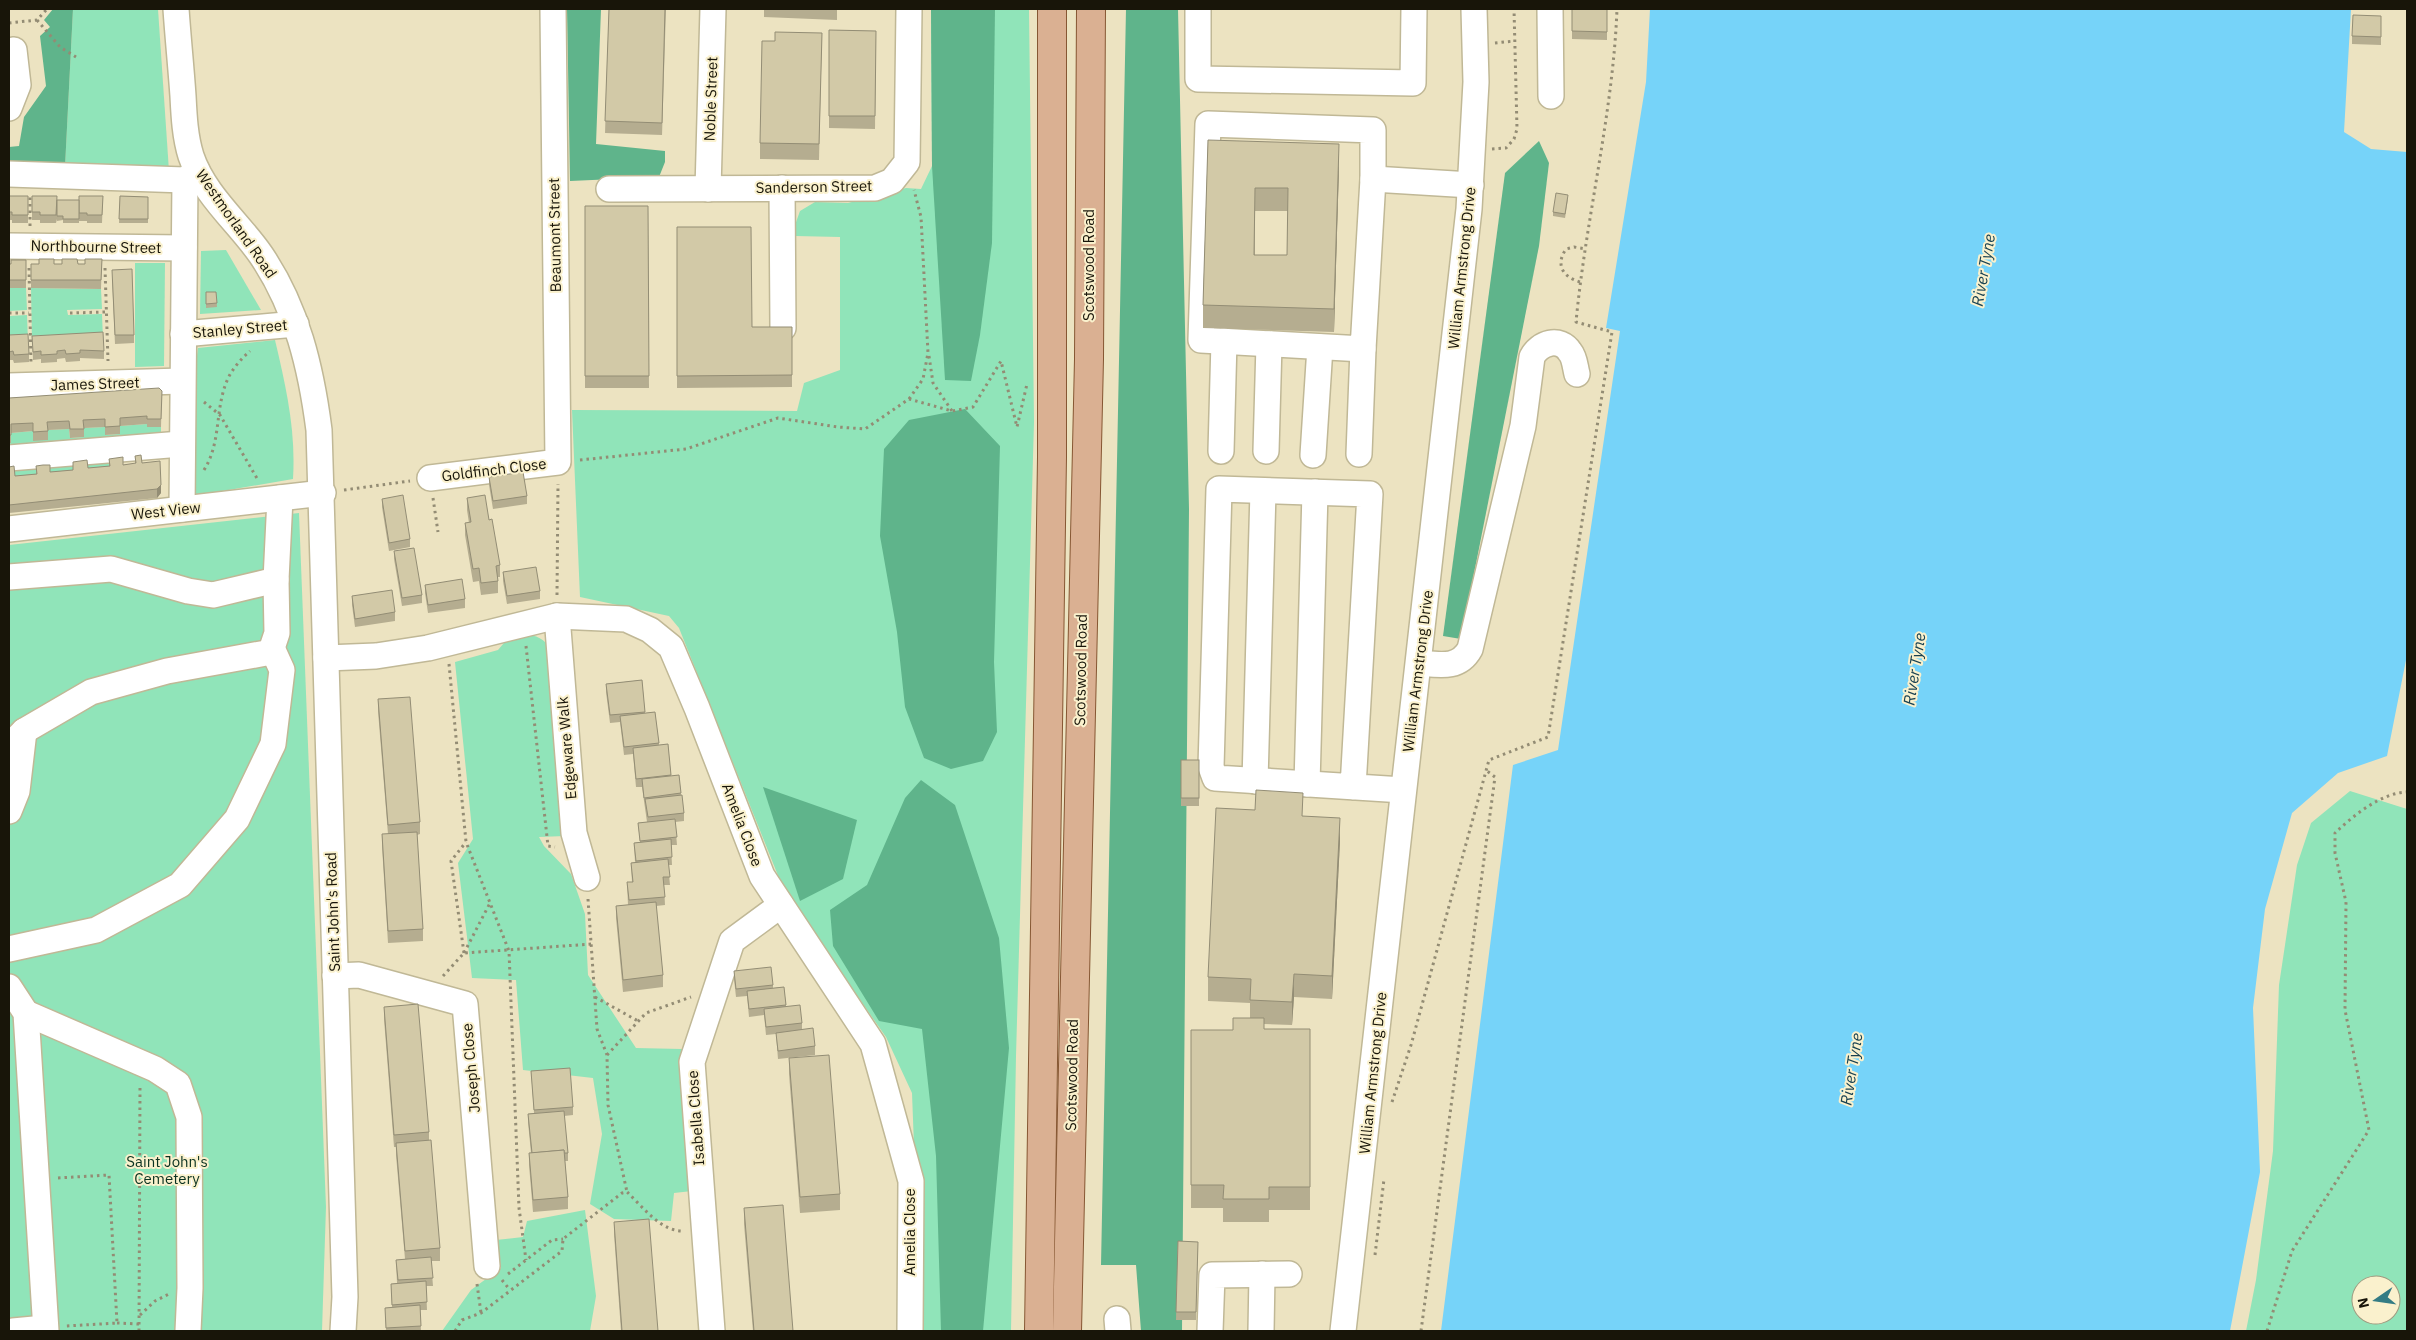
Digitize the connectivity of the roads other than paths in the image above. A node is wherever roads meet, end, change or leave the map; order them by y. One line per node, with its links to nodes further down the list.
1 (176, 9): 15 (street, Westmorland Road)
2 (553, 9): 39 (street, Beaumont Street)
3 (713, 9): 20 (street, Noble Street)
4 (909, 9): 18 (street, Sanderson Street)
5 (1052, 9): 74 (main road, Scotswood Road)
6 (1091, 9): 75 (main road, Scotswood Road)
7 (1198, 9): 8 (street)
8 (1414, 9)
9 (1474, 9): 17 (street, William Armstrong Drive)
10 (1550, 9): 12 (street)
11 (14, 50): 13 (street)
12 (1551, 96)
13 (9, 108)
14 (20, 174): 15 (street)
15 (191, 176): 22 (street); 23 (street, Westmorland Road)
16 (1373, 179): 17 (street); 26 (street); 29 (street)
17 (1471, 185): 52 (street, William Armstrong Drive)
18 (782, 188): 20 (street, Sanderson Street); 24 (street)
19 (609, 189): 20 (street, Sanderson Street)
20 (708, 189)
21 (19, 246): 22 (street, Northbourne Street)
22 (184, 248): 25 (street)
23 (296, 324): 25 (street, Stanley Street); 43 (street, Westmorland Road)
24 (783, 328)
25 (183, 334): 32 (street)
26 (1224, 341): 27 (street); 34 (street)
27 (1269, 344): 28 (street); 35 (street)
28 (1320, 347): 29 (street); 37 (street)
29 (1363, 349): 36 (street)
30 (1577, 374): 52 (street)
31 (20, 386): 32 (street, James Street)
32 (182, 386): 33 (street)
33 (181, 444): 38 (street); 45 (street)
34 (1221, 451)
35 (1266, 451)
36 (1359, 454)
37 (1313, 455)
38 (9, 458)
39 (558, 462): 40 (street, Goldfinch Close)
40 (430, 478)
41 (1263, 490): 42 (street); 54 (street); 54 (street)
42 (1316, 492): 55 (street); 56 (street)
43 (322, 493): 44 (street, West View); 51 (street, Saint John's Road)
44 (278, 498): 45 (street, West View); 48 (street)
45 (182, 499): 46 (street, West View)
46 (9, 529)
47 (9, 577): 48 (street)
48 (276, 580): 50 (street)
49 (557, 616): 51 (street, Amelia Close); 59 (street, Edgeware Walk); 60 (street, Amelia Close)
50 (272, 648): 53 (street); 61 (street)
51 (326, 658): 62 (street, Saint John's Road)
52 (1420, 663): 57 (street, William Armstrong Drive)
53 (17, 739): 58 (street)
54 (1255, 781): 55 (street)
55 (1307, 784): 56 (street)
56 (1353, 787): 57 (street)
57 (1403, 790): 78 (street, William Armstrong Drive)
58 (9, 811)
59 (587, 878)
60 (781, 905): 72 (street, Isabella Close); 73 (street, Amelia Close)
61 (9, 949)
62 (335, 976): 65 (street, Joseph Close); 71 (street, Saint John's Road)
63 (9, 987): 64 (street)
64 (26, 1014): 68 (street); 70 (street)
65 (494, 1272)
66 (1262, 1274): 67 (street); 76 (street); 77 (street)
67 (1289, 1274)
68 (45, 1329): 69 (street)
69 (13, 1331)
70 (188, 1331)
71 (343, 1331)
72 (712, 1331)
73 (910, 1331)
74 (1039, 1331)
75 (1067, 1331)
76 (1210, 1331)
77 (1261, 1331)
78 (1343, 1331)

